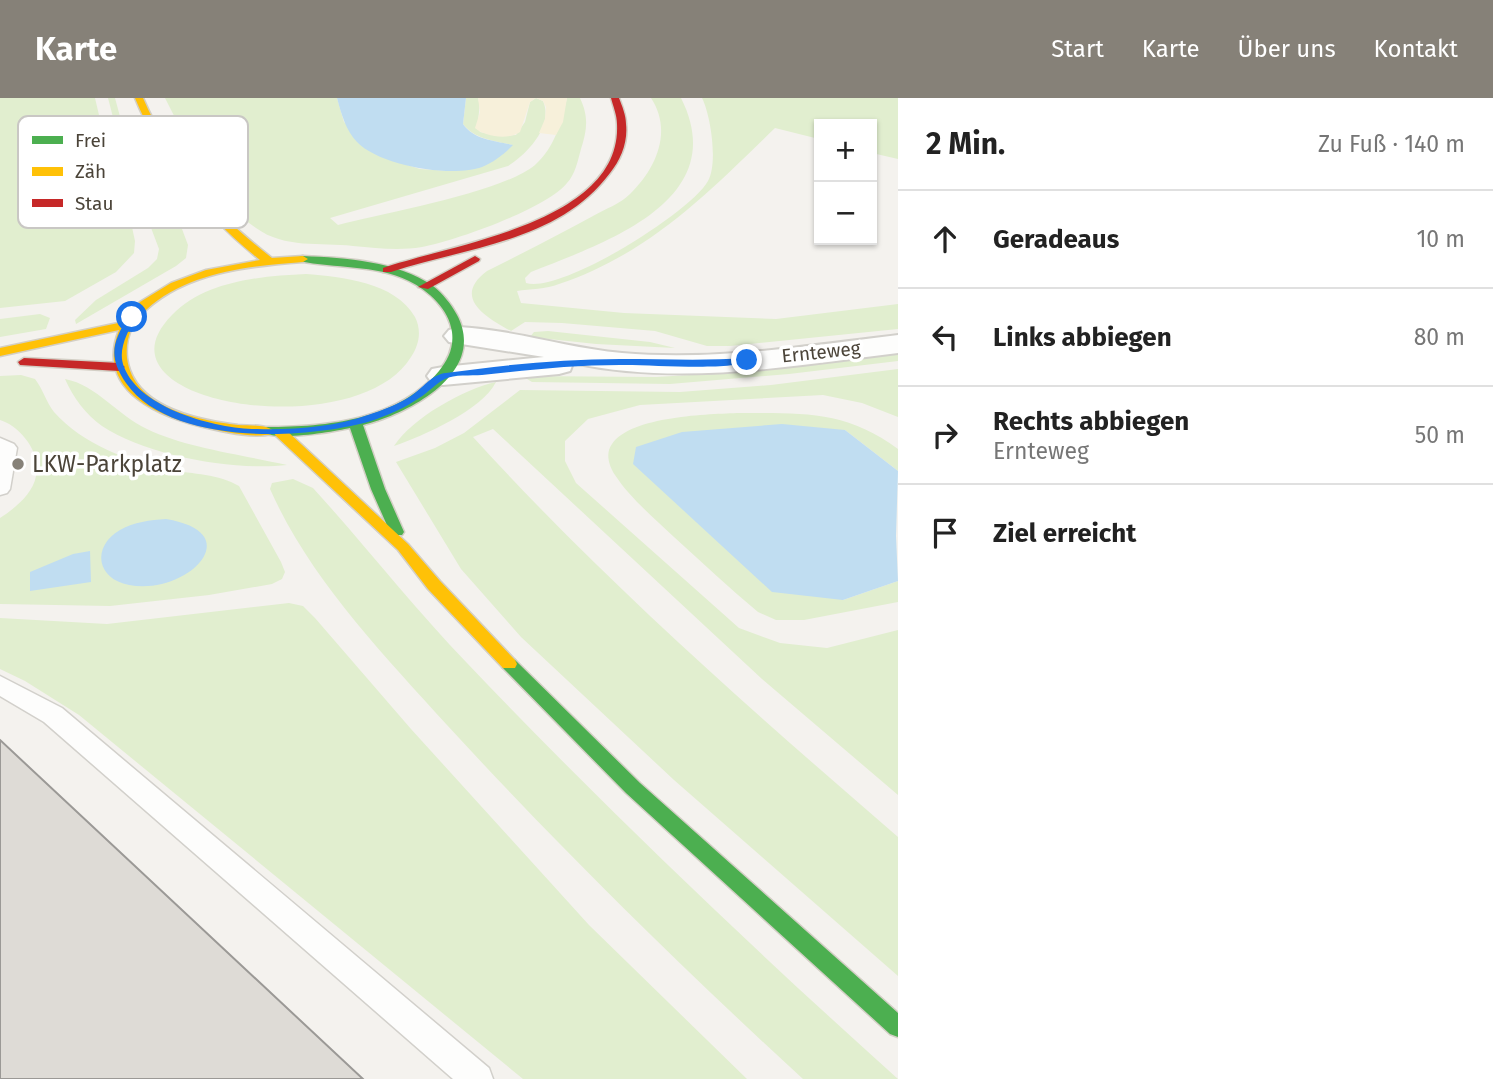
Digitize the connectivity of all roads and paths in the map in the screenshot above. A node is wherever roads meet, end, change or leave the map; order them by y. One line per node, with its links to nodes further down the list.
1 (139, 98): 3 (main road)
2 (616, 100): 5 (main road)
3 (146, 116)
4 (227, 228): 6 (main road)
5 (501, 239): 7 (main road); 8 (main road)
6 (268, 261): 7 (main road); 9 (main road)
7 (387, 270): 8 (main road)
8 (424, 287): 10 (main road)
9 (126, 326): 12 (main road); 15 (main road)
10 (459, 336): 14 (street, Ernteweg); 16 (main road)
11 (898, 344): 14 (street, Ernteweg)
12 (0, 352)
13 (0, 361): 15 (main road)
14 (619, 362): 16 (street, Ernteweg)
15 (120, 367): 18 (main road)
16 (443, 376): 17 (main road)
17 (355, 422): 18 (main road); 21 (main road)
18 (281, 433): 21 (main road)
19 (0, 444): 20 (lane)
20 (0, 489)
21 (403, 547): 23 (main road)
22 (0, 685): 24 (lane)
23 (898, 1027)
24 (477, 1079)

